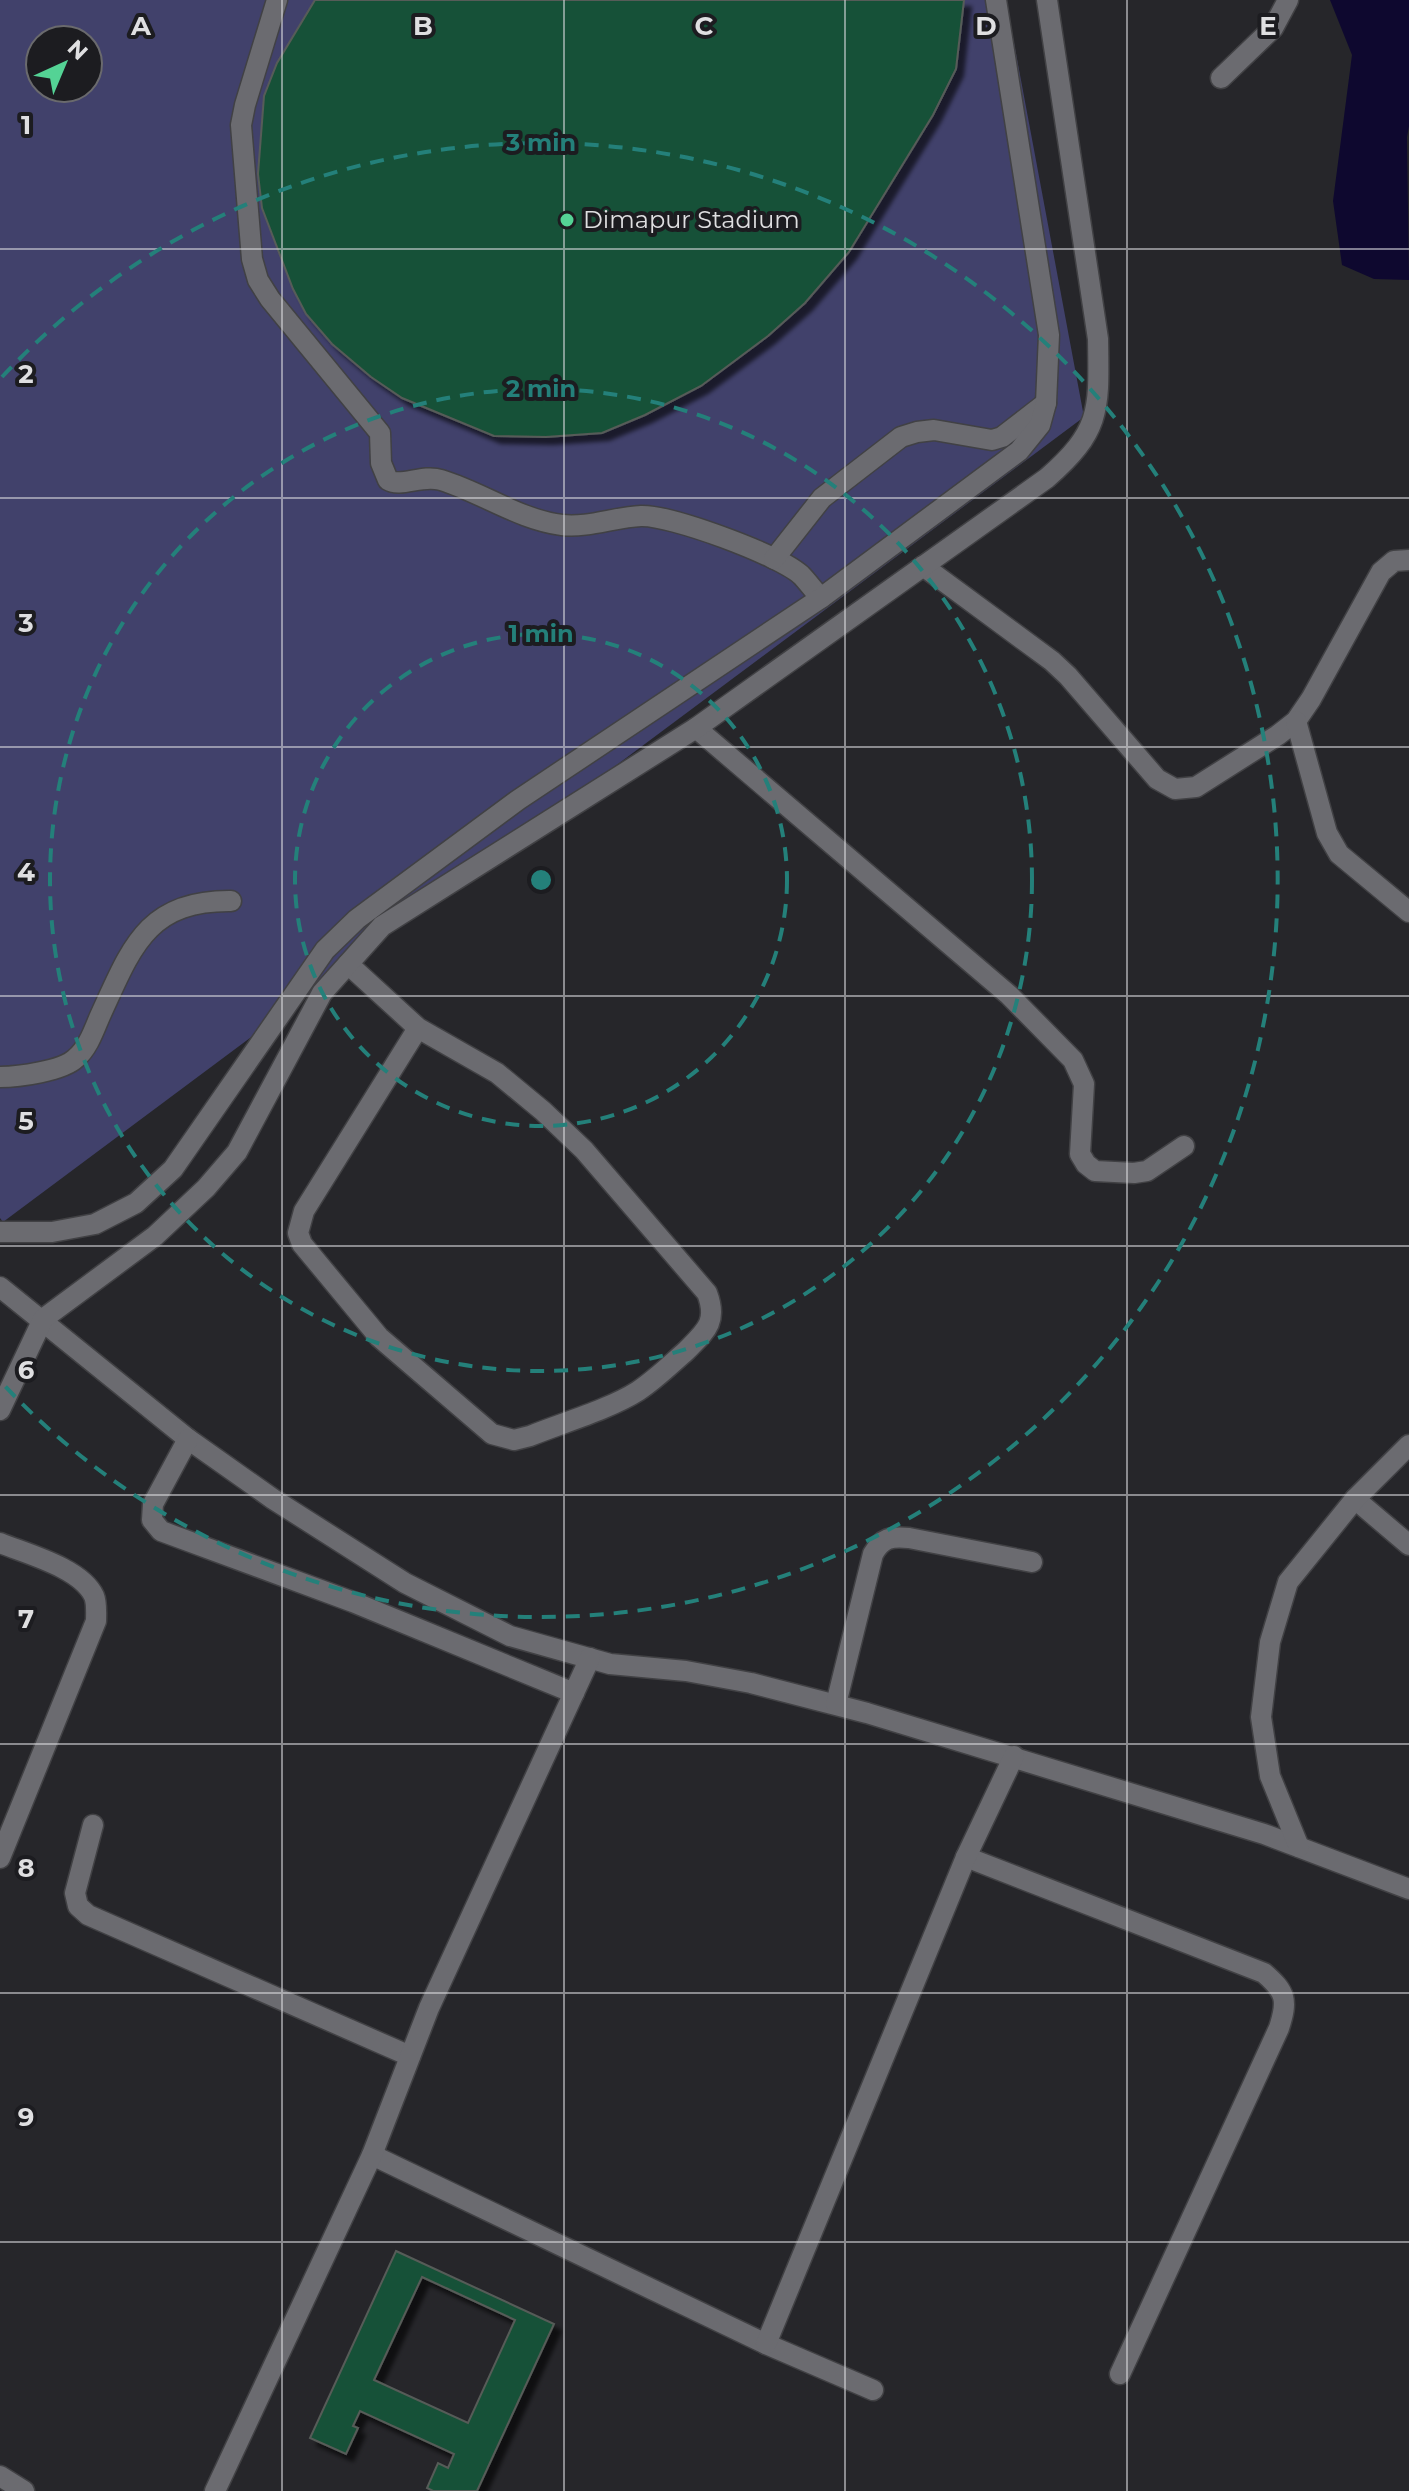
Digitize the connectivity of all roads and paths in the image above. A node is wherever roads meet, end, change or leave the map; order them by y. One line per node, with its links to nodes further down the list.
1 (277, 0): 7 (street)
2 (996, 0): 6 (street)
3 (1047, 0): 9 (street)
4 (1288, 0): 5 (street)
5 (1221, 78)
6 (1046, 403): 7 (street); 10 (street)
7 (774, 559): 10 (street)
8 (1409, 560): 11 (street)
9 (923, 566): 11 (street); 12 (street)
10 (821, 598): 19 (street)
11 (1296, 721): 14 (street)
12 (696, 728): 15 (street); 18 (street)
13 (231, 901): 17 (street)
14 (1409, 912)
15 (348, 964): 16 (street); 21 (street)
16 (418, 1028): 16 (street)
17 (0, 1077)
18 (1184, 1146)
19 (0, 1232)
20 (0, 1287): 21 (street)
21 (43, 1319): 22 (street); 23 (street)
22 (0, 1410)
23 (188, 1439): 29 (street); 30 (street)
24 (1409, 1445): 25 (street)
25 (1355, 1499): 27 (street); 34 (street)
26 (0, 1543): 36 (street)
27 (1409, 1545)
28 (1032, 1562): 31 (street)
29 (590, 1658): 30 (street); 31 (street)
30 (574, 1693): 38 (street)
31 (836, 1704): 32 (street)
32 (1014, 1756): 34 (street); 35 (street)
33 (93, 1825): 38 (street)
34 (1299, 1847): 37 (street)
35 (966, 1857): 40 (street); 41 (street)
36 (0, 1858)
37 (1409, 1889)
38 (410, 2056): 39 (street)
39 (372, 2155): 40 (street); 43 (street)
40 (766, 2344): 42 (street)
41 (1120, 2374)
42 (873, 2390)
43 (215, 2491)

